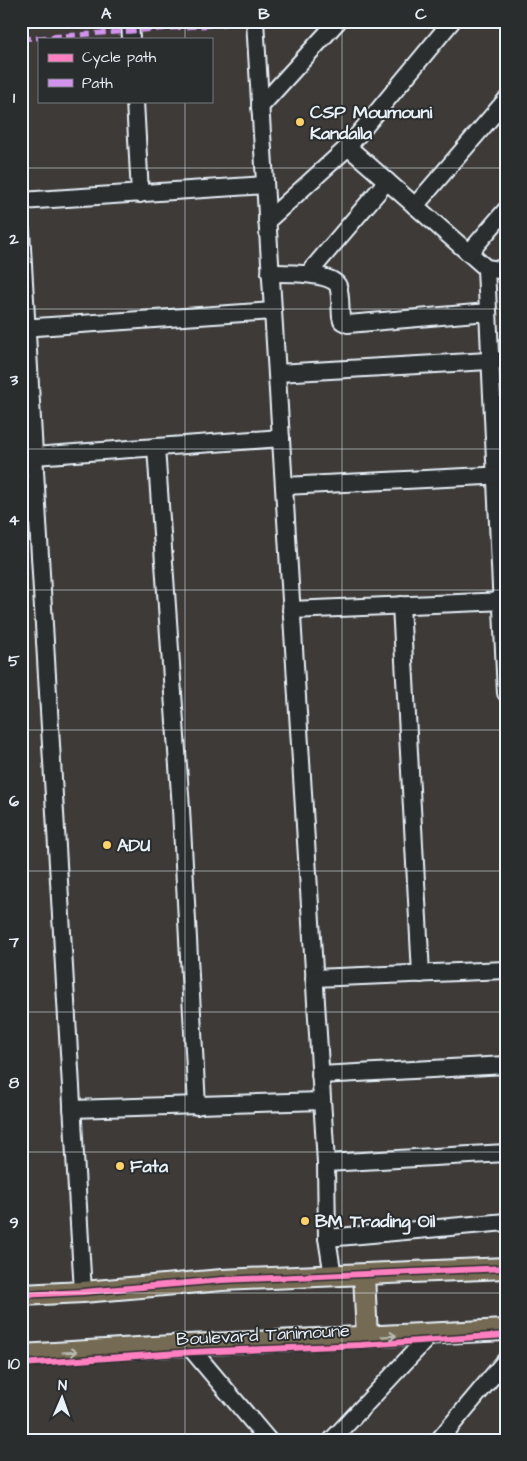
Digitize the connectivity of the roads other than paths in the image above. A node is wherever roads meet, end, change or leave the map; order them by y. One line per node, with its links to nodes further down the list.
1 (130, 21): 5 (street)
2 (255, 21): 8 (street)
3 (338, 21): 8 (street)
4 (448, 23): 9 (street)
5 (131, 38)
6 (506, 100): 14 (street)
7 (135, 102): 12 (street)
8 (260, 106): 11 (street)
9 (348, 147): 10 (street); 16 (street)
10 (387, 181): 14 (street); 22 (street)
11 (265, 185): 12 (street); 16 (street)
12 (140, 194): 13 (street)
13 (21, 201)
14 (414, 206): 18 (street)
15 (506, 210): 18 (street)
16 (267, 221): 21 (street)
17 (21, 231): 25 (street)
18 (469, 253): 19 (street)
19 (486, 268): 20 (street); 24 (street)
20 (506, 271)
21 (270, 273): 22 (street); 23 (street)
22 (308, 274): 24 (street)
23 (273, 311): 25 (street); 27 (street)
24 (488, 312): 26 (street)
25 (24, 328): 30 (street)
26 (498, 360): 27 (street); 31 (street)
27 (276, 373): 28 (street)
28 (281, 438): 29 (street); 32 (street)
29 (156, 448): 30 (street); 43 (street)
30 (34, 456): 44 (street)
31 (501, 475): 32 (street); 33 (street)
32 (284, 486): 35 (street)
33 (504, 601): 34 (street); 36 (street)
34 (401, 605): 35 (street); 38 (street)
35 (291, 610): 39 (street)
36 (506, 693)
37 (506, 970): 38 (street)
38 (421, 974): 39 (street)
39 (314, 978): 41 (street)
40 (506, 1064): 41 (street)
41 (320, 1075): 42 (street)
42 (322, 1101): 43 (street); 46 (street)
43 (197, 1106): 44 (street)
44 (72, 1109): 52 (street)
45 (506, 1153): 46 (street)
46 (326, 1163): 48 (street)
47 (506, 1222): 48 (street)
48 (327, 1238): 51 (street)
49 (506, 1268): 50 (main road)
50 (364, 1275): 51 (main road); 56 (main road)
51 (333, 1276): 52 (main road)
52 (83, 1292): 53 (main road)
53 (21, 1295)
54 (504, 1332): 55 (main road, Boulevard Tanimoune)
55 (431, 1334): 56 (main road, Boulevard Tanimoune, one-way to 55); 61 (street)
56 (367, 1337): 57 (main road, Boulevard Tanimoune)
57 (188, 1345): 58 (main road, Boulevard Tanimoune, one-way to 57); 60 (street)
58 (21, 1355)
59 (506, 1360): 62 (street)
60 (268, 1440)
61 (332, 1440)
62 (439, 1440)

